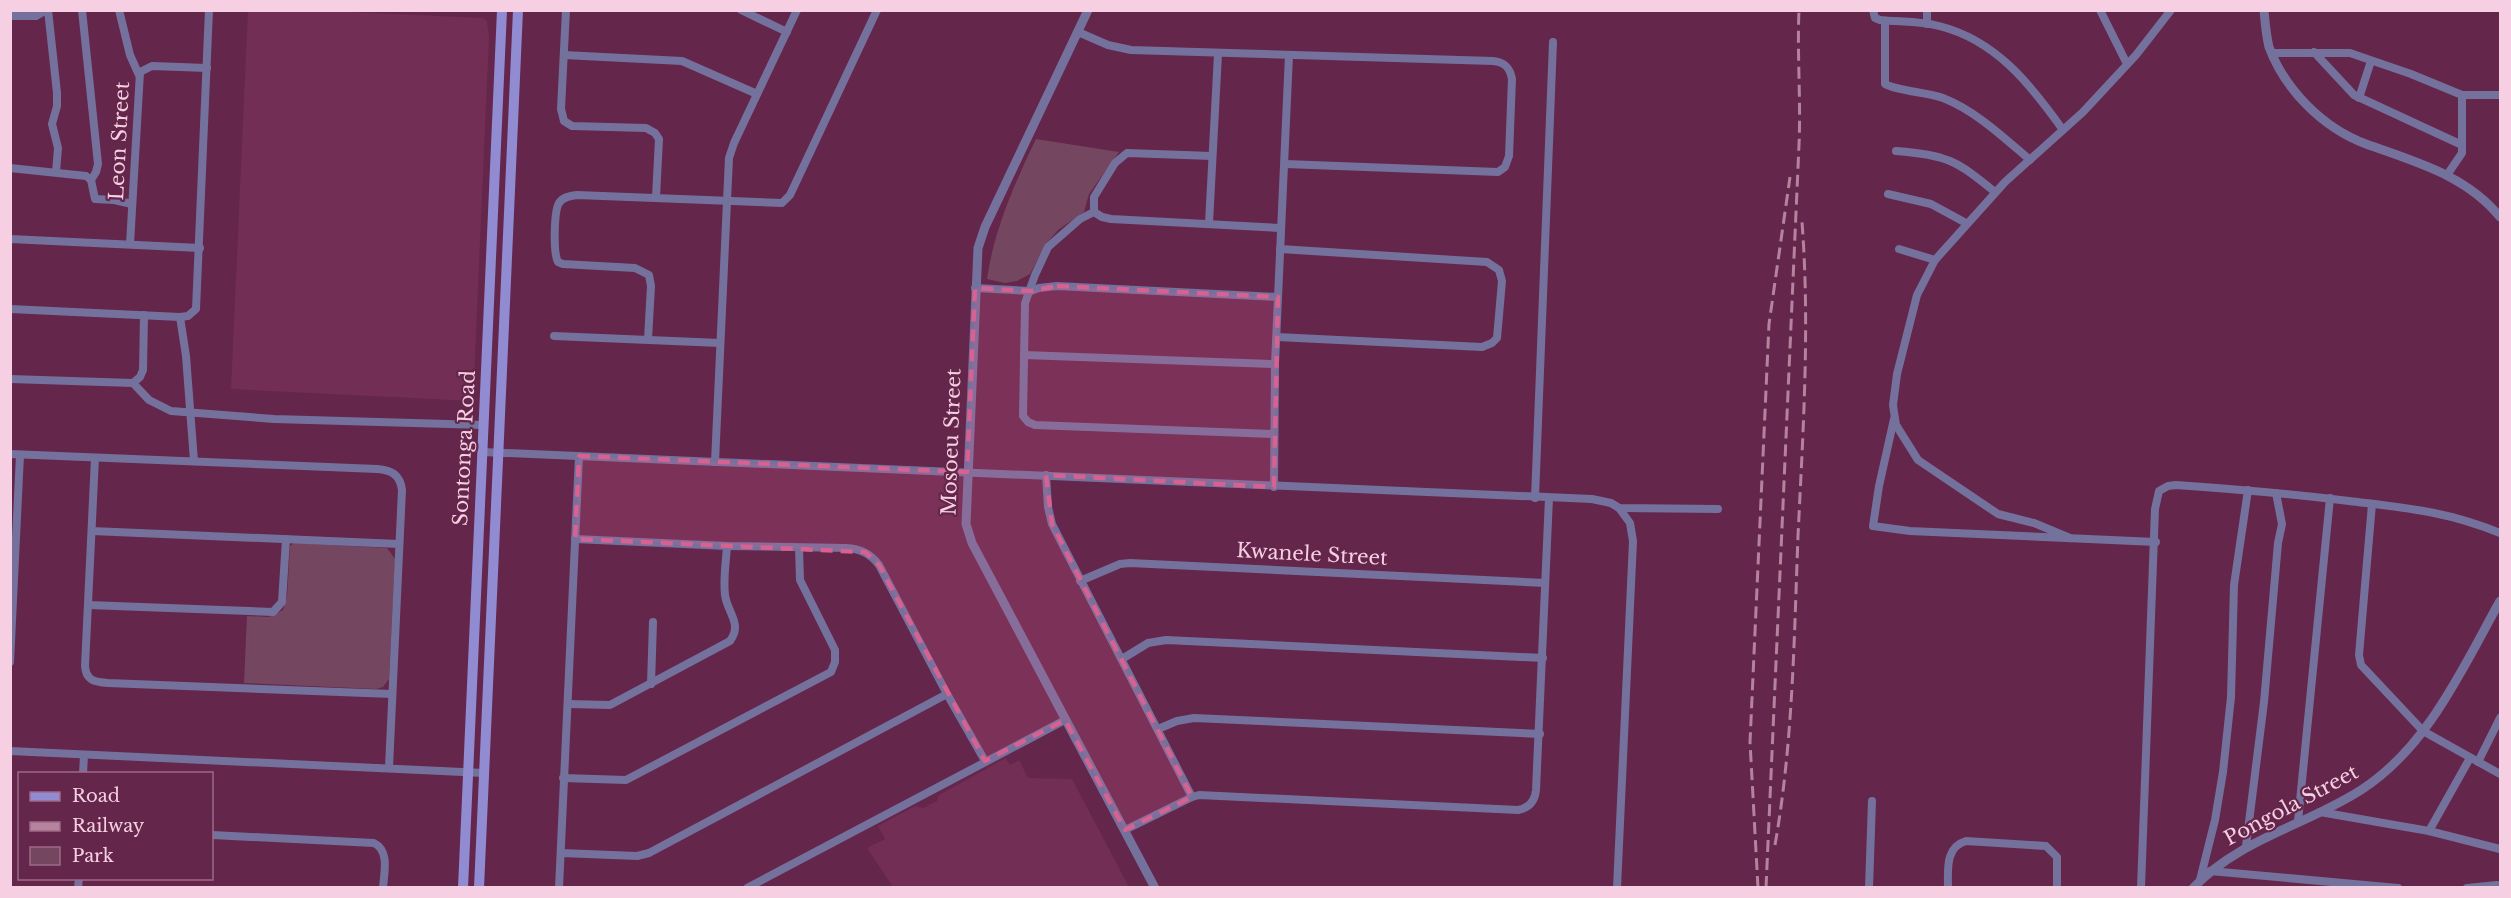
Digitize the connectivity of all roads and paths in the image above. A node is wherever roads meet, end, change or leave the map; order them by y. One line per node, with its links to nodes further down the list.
1 (47, 10): 17 (street); 43 (street)
2 (82, 10): 45 (street)
3 (119, 10): 31 (street)
4 (209, 10): 30 (street)
5 (502, 10): 78 (main road, Sontonga Road)
6 (518, 10): 81 (main road, Sontonga Road)
7 (566, 10): 27 (street)
8 (741, 10): 20 (street)
9 (797, 10): 20 (street)
10 (877, 10): 49 (street)
11 (1088, 10): 21 (street, Mosoeu Street)
12 (1873, 10): 18 (street)
13 (1927, 10): 19 (street)
14 (2100, 10): 29 (street)
15 (2171, 10): 29 (street)
16 (2264, 10): 24 (street)
17 (10, 16)
18 (1885, 21): 19 (street); 40 (street)
19 (1927, 24): 36 (street)
20 (787, 32): 32 (street)
21 (1078, 32): 25 (street); 62 (street, Mosoeu Street)
22 (1553, 42): 93 (street)
23 (2314, 52): 24 (street); 28 (street); 35 (street)
24 (2272, 53): 44 (street)
25 (1218, 54): 26 (street); 39 (street)
26 (1289, 55): 41 (street); 41 (street)
27 (564, 56): 32 (street); 48 (street)
28 (2371, 61): 33 (street); 35 (street)
29 (2127, 64): 36 (street)
30 (207, 68): 31 (street, Leon Street); 58 (street)
31 (139, 75): 50 (street, Leon Street)
32 (757, 94): 49 (street)
33 (2462, 95): 34 (street); 37 (street)
34 (2500, 95)
35 (2359, 98): 37 (street)
36 (2063, 130): 40 (street)
37 (2462, 146): 44 (street)
38 (1896, 151): 46 (street)
39 (1212, 156): 51 (street); 53 (street)
40 (2030, 160): 46 (street)
41 (1285, 164): 55 (street)
42 (10, 168): 43 (street)
43 (56, 172): 45 (street)
44 (2447, 175): 52 (street)
45 (91, 180): 50 (street)
46 (1995, 192): 54 (street)
47 (1888, 194): 54 (street)
48 (656, 197): 49 (street); 70 (street)
49 (727, 202): 71 (street)
50 (132, 204): 57 (street, Leon Street)
51 (1094, 212): 53 (street); 63 (street)
52 (2500, 217)
53 (1209, 223): 55 (street)
54 (1966, 223): 61 (street)
55 (1280, 228): 59 (street)
56 (10, 239): 57 (street)
57 (130, 244): 58 (street)
58 (200, 248): 67 (street)
59 (1280, 249): 64 (street); 69 (street)
60 (1899, 249): 61 (street)
61 (1935, 260): 77 (street)
62 (975, 288): 63 (street); 88 (street, Mosoeu Street)
63 (1030, 291): 64 (street); 72 (street)
64 (1278, 297): 69 (street)
65 (10, 309): 66 (street)
66 (144, 315): 67 (street); 75 (street)
67 (180, 317): 76 (street)
68 (554, 336): 70 (street)
69 (1277, 337): 73 (street)
70 (648, 339): 71 (street)
71 (720, 342): 87 (street)
72 (1024, 356): 73 (street); 79 (street)
73 (1275, 364): 79 (street)
74 (10, 379): 75 (street)
75 (133, 384): 76 (street)
76 (191, 413): 78 (street); 86 (street)
77 (1894, 416): 101 (street); 101 (street)
78 (483, 425): 80 (main road, Sontonga Road)
79 (1273, 434): 90 (street)
80 (482, 452): 81 (street); 133 (main road, Sontonga Road)
81 (498, 453): 84 (street); 134 (main road, Sontonga Road)
82 (10, 454): 83 (street)
83 (20, 455): 85 (street); 108 (street)
84 (579, 456): 87 (street); 103 (street)
85 (95, 458): 86 (street); 99 (street)
86 (194, 461): 105 (street)
87 (714, 462): 88 (street)
88 (967, 472): 89 (street); 123 (street, Mosoeu Street)
89 (1046, 475): 90 (street); 109 (street)
90 (1274, 487): 93 (street)
91 (2248, 490): 92 (street); 104 (street); 148 (street)
92 (2276, 493): 95 (street); 144 (street)
93 (1534, 498): 94 (street)
94 (1550, 498): 97 (street); 110 (street)
95 (2330, 498): 96 (street); 140 (street)
96 (2372, 504): 100 (street); 125 (street)
97 (1619, 508): 98 (street); 157 (street)
98 (1718, 509)
99 (92, 531): 102 (street); 112 (street)
100 (2500, 533)
101 (2070, 538): 104 (street)
102 (286, 539): 105 (street); 112 (street)
103 (575, 539): 106 (street); 121 (street)
104 (2156, 542): 149 (street)
105 (399, 544): 119 (street)
106 (727, 546): 107 (street); 118 (street)
107 (799, 548): 120 (street); 136 (street)
108 (13, 552): 114 (street)
109 (1080, 580): 110 (street, Kwanele Street); 116 (street)
110 (1545, 583): 115 (street)
111 (2500, 601): 125 (street, Pongola Street)
112 (88, 605): 119 (street)
113 (653, 622): 118 (street)
114 (11, 657): 117 (street)
115 (1543, 658): 116 (street); 126 (street)
116 (1122, 659): 124 (street)
117 (10, 662)
118 (651, 684): 121 (street)
119 (392, 694): 131 (street)
120 (947, 694): 130 (street); 146 (street)
121 (568, 704): 136 (street)
122 (2500, 718): 129 (street)
123 (1065, 720): 130 (street); 141 (street, Mosoeu Street)
124 (1158, 729): 126 (street); 137 (street)
125 (2423, 731): 129 (street); 139 (street, Pongola Street)
126 (1540, 734): 137 (street)
127 (10, 751): 128 (street)
128 (84, 755): 131 (street); 132 (street)
129 (2474, 760): 135 (street); 142 (street)
130 (985, 761): 155 (street)
131 (388, 767): 133 (street)
132 (83, 772)
133 (467, 772): 134 (street); 152 (main road, Sontonga Road)
134 (484, 773): 153 (main road, Sontonga Road)
135 (2500, 774)
136 (563, 778): 146 (street)
137 (1192, 797): 141 (street)
138 (1872, 801): 158 (street)
139 (2320, 812): 140 (street, Pongola Street); 142 (street)
140 (2298, 821): 144 (street, Pongola Street)
141 (1125, 830): 156 (street, Mosoeu Street)
142 (2429, 831): 145 (street)
143 (213, 835): 151 (street)
144 (2246, 846): 147 (street, Pongola Street)
145 (2500, 849)
146 (561, 853): 154 (street)
147 (2210, 871): 148 (street, Pongola Street); 162 (street)
148 (2200, 880): 161 (street, Pongola Street)
149 (2143, 885)
150 (2497, 885): 163 (street)
151 (383, 888)
152 (463, 888)
153 (479, 888)
154 (559, 888)
155 (747, 888)
156 (1155, 888)
157 (1617, 888)
158 (1869, 888)
159 (1948, 888): 160 (street)
160 (2057, 888)
161 (2193, 888)
162 (2398, 888)
163 (2467, 888)

